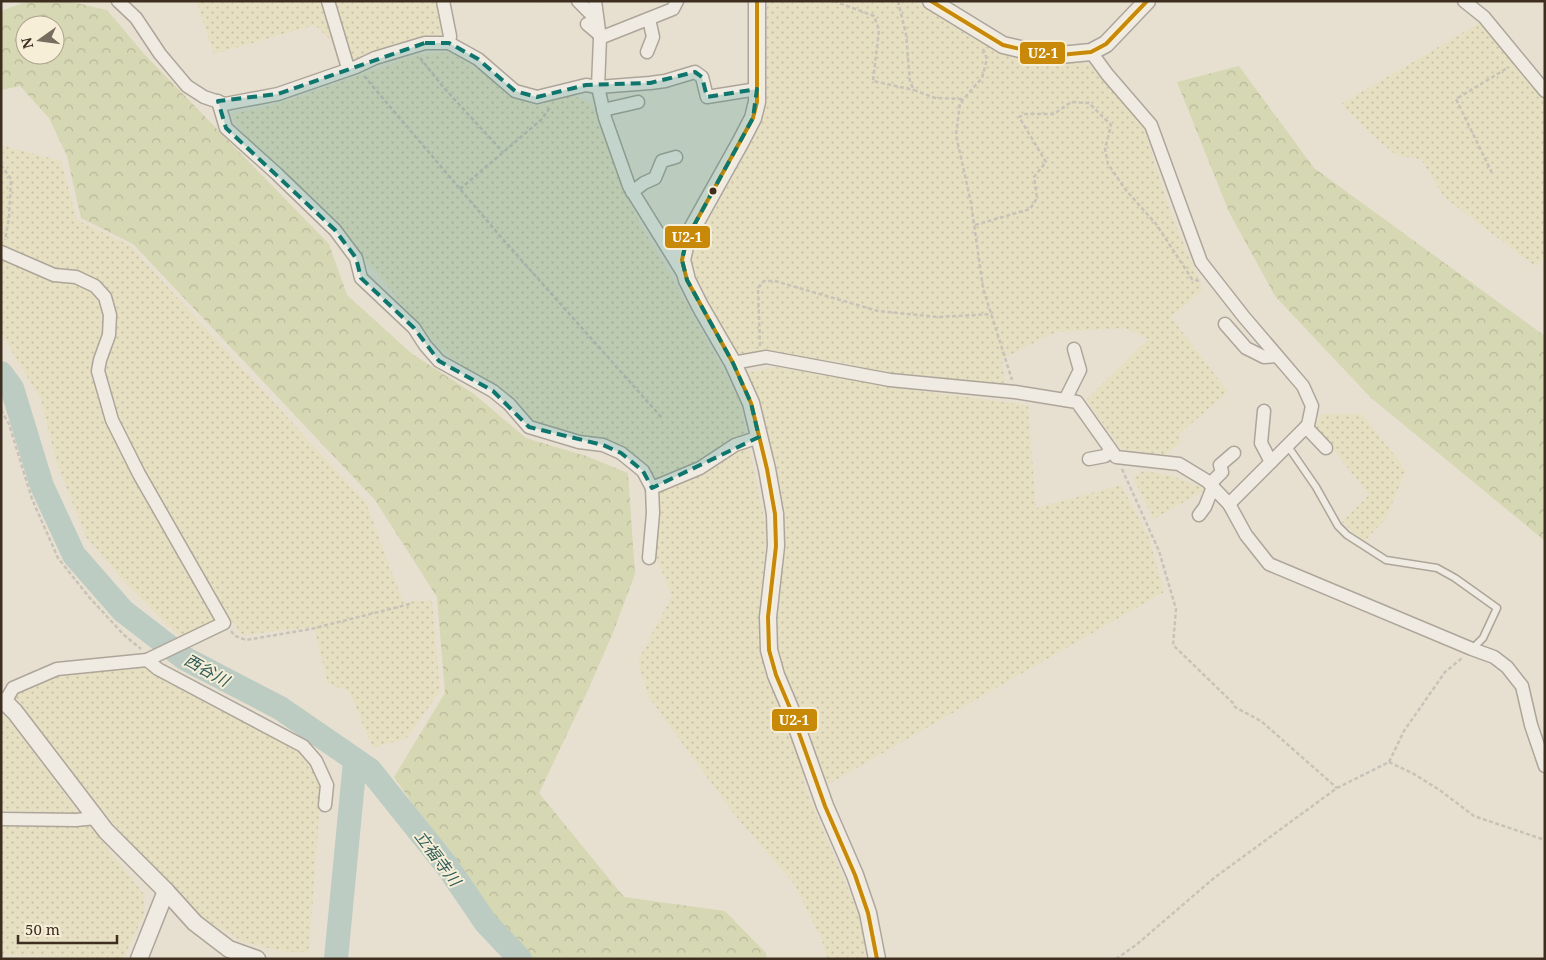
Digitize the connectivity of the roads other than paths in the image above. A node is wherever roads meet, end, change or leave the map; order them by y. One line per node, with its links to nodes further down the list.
1 (118, 1): 21 (street)
2 (328, 1): 17 (street)
3 (443, 1): 14 (street)
4 (578, 1): 12 (street)
5 (595, 1): 12 (street)
6 (677, 1): 11 (street)
7 (757, 1): 19 (street)
8 (931, 1): 16 (street)
9 (1147, 1): 16 (street)
10 (1464, 1): 20 (street)
11 (649, 19): 13 (street); 15 (street)
12 (592, 22): 13 (street)
13 (600, 37): 18 (street)
14 (449, 43): 17 (street); 18 (street)
15 (647, 52)
16 (1091, 52): 30 (street)
17 (352, 68): 21 (street)
18 (598, 87): 19 (street); 23 (street)
19 (758, 89): 27 (street)
20 (1545, 91)
21 (218, 102): 43 (street)
22 (638, 102): 23 (street)
23 (604, 110): 25 (street)
24 (676, 157): 25 (street)
25 (632, 192): 27 (street)
26 (2, 252): 48 (street)
27 (687, 280): 31 (street)
28 (1225, 324): 30 (street)
29 (1074, 349): 32 (street)
30 (1277, 356): 34 (street)
31 (733, 363): 32 (street); 35 (street)
32 (1065, 400): 38 (street)
33 (1264, 411): 41 (street)
34 (1306, 426): 36 (street); 37 (street)
35 (759, 437): 43 (street); 58 (street)
36 (1287, 445): 41 (street); 47 (lane)
37 (1326, 448)
38 (1113, 453): 40 (street); 42 (street)
39 (1234, 453): 42 (street)
40 (1089, 459)
41 (1271, 462): 44 (street)
42 (1212, 486): 44 (street); 45 (street)
43 (652, 488): 46 (street)
44 (1229, 504): 47 (street)
45 (1199, 515)
46 (650, 558)
47 (1472, 649): 50 (street)
48 (147, 660): 49 (street); 51 (street)
49 (2, 698): 52 (street)
50 (1545, 766)
51 (325, 805)
52 (96, 818): 53 (street); 54 (street)
53 (1, 819)
54 (166, 891): 55 (street); 56 (street)
55 (229, 954): 57 (street)
56 (139, 959)
57 (257, 959)
58 (877, 959)

